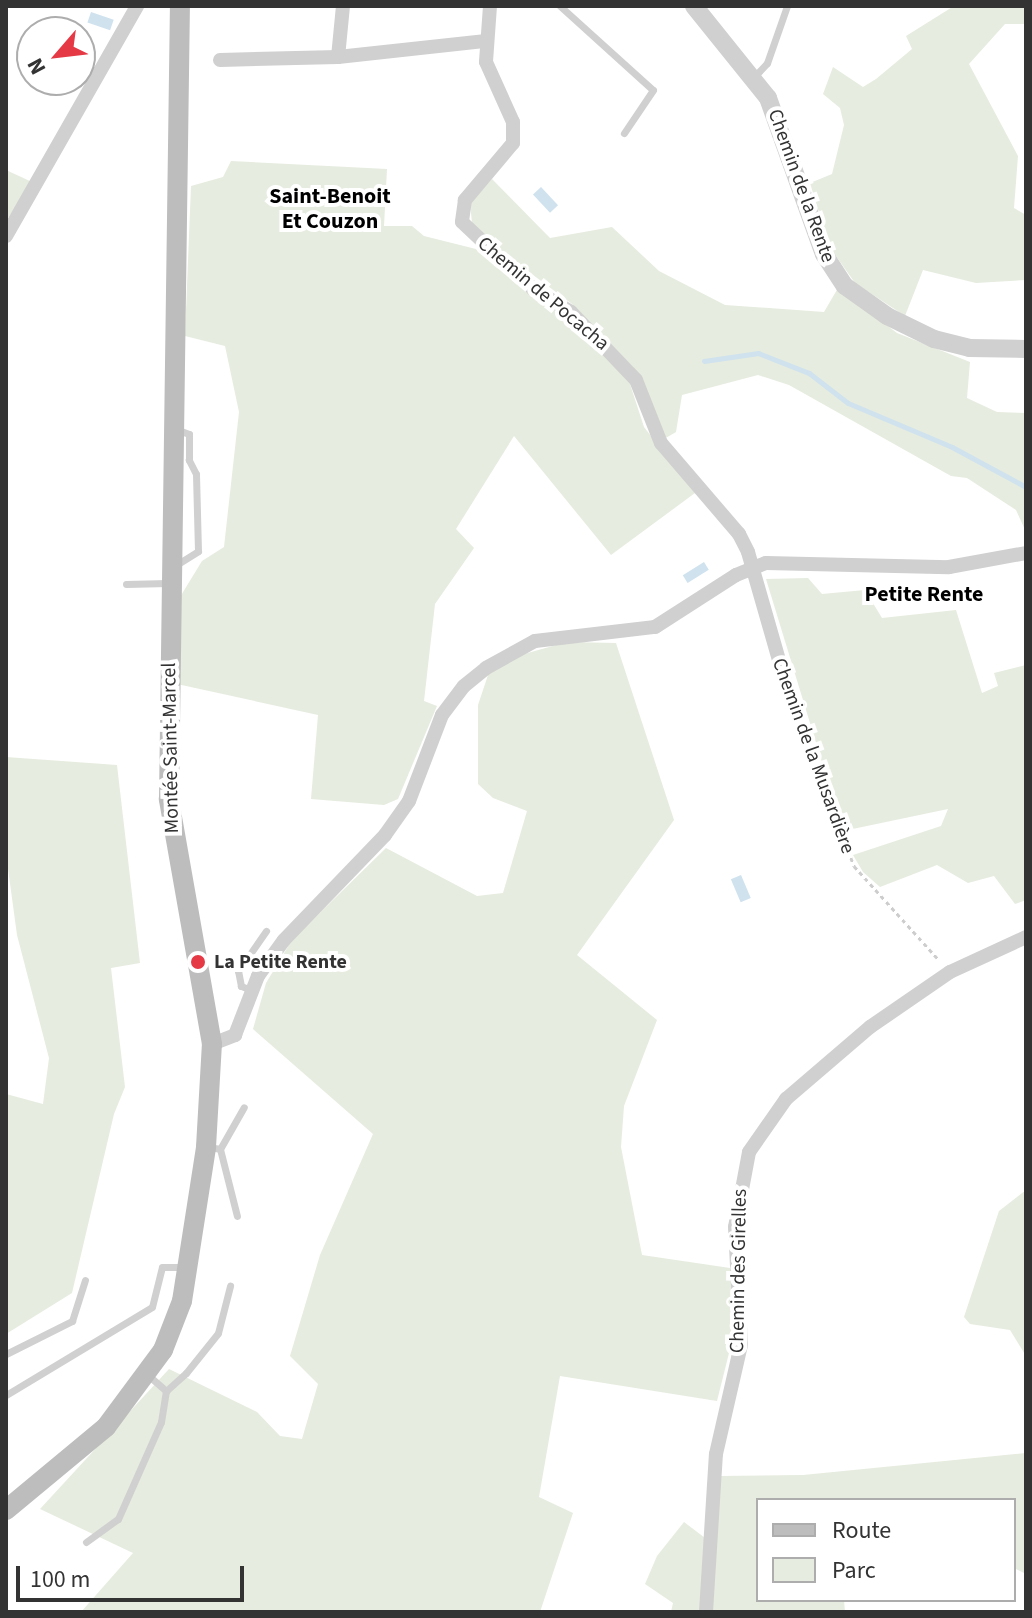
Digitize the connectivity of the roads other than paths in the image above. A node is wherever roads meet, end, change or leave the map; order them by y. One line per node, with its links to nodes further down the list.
1 (137, 6): 13 (street)
2 (180, 6): 17 (main road, Montée Saint-Marcel)
3 (343, 6): 9 (street)
4 (490, 6): 8 (street, Chemin de Pocacha)
5 (560, 6): 12 (lane)
6 (694, 6): 11 (street, Chemin de la Rente)
7 (787, 6): 11 (lane)
8 (486, 41): 9 (street); 16 (street, Chemin de Pocacha)
9 (338, 57): 10 (street)
10 (220, 60)
11 (754, 77): 14 (street, Chemin de la Rente)
12 (624, 133)
13 (6, 236)
14 (1026, 349)
15 (1026, 553): 16 (street)
16 (751, 566): 19 (street, Chemin de la Musardière); 22 (street)
17 (171, 575): 18 (lane); 23 (main road, Montée Saint-Marcel)
18 (126, 584)
19 (789, 695)
20 (266, 931): 22 (lane)
21 (1026, 937): 36 (street, Chemin des Girelles)
22 (251, 990): 23 (street)
23 (212, 1044): 25 (main road, Montée Saint-Marcel)
24 (244, 1107): 25 (lane)
25 (213, 1148): 26 (lane); 27 (main road, Montée Saint-Marcel)
26 (237, 1216)
27 (188, 1267): 31 (main road, Montée Saint-Marcel); 33 (lane)
28 (85, 1280): 30 (lane)
29 (230, 1286): 32 (lane)
30 (6, 1354)
31 (147, 1374): 32 (lane); 34 (main road, Montée Saint-Marcel)
32 (166, 1391): 35 (lane)
33 (6, 1395)
34 (6, 1510)
35 (86, 1542)
36 (706, 1612)

